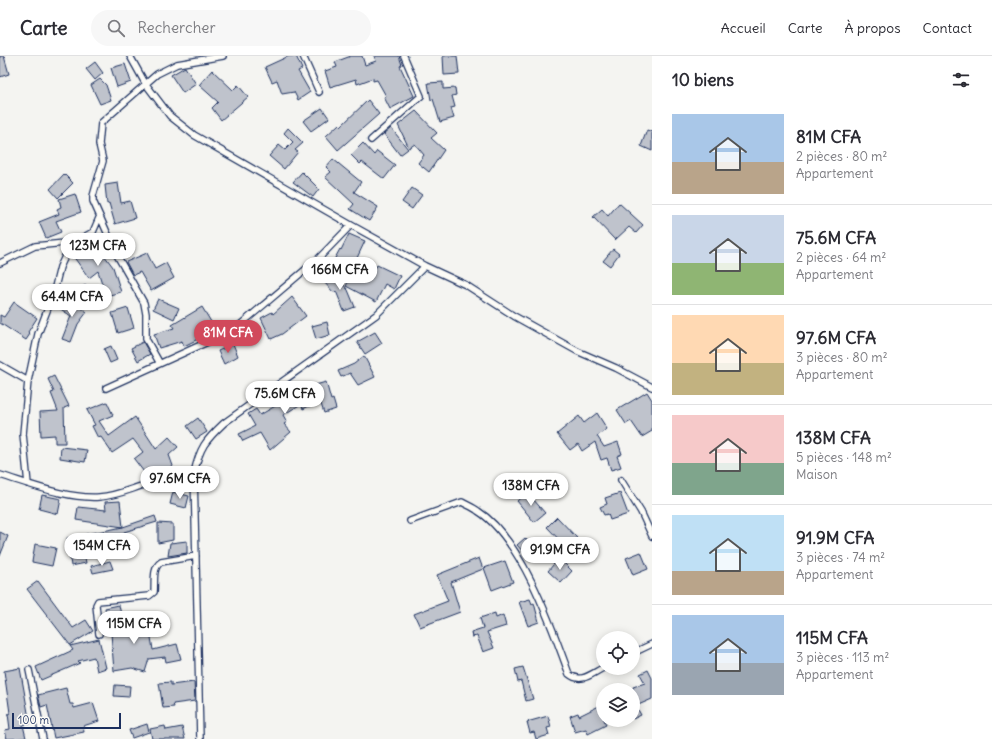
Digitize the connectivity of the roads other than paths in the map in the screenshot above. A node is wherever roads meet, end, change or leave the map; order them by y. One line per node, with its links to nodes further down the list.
1 (130, 56): 5 (street)
2 (223, 56): 5 (street)
3 (302, 56): 6 (street)
4 (404, 56): 7 (street)
5 (145, 83): 8 (street); 9 (street)
6 (319, 92)
7 (371, 140)
8 (99, 218): 10 (street); 13 (street)
9 (351, 225): 12 (street); 13 (street)
10 (75, 242): 11 (street); 15 (street)
11 (0, 263)
12 (425, 266): 16 (street); 18 (street)
13 (159, 362): 17 (street)
14 (0, 365): 15 (street)
15 (28, 381): 21 (street)
16 (652, 387)
17 (106, 388)
18 (194, 473): 21 (street); 24 (street)
19 (0, 475): 21 (street)
20 (621, 480): 23 (street)
21 (28, 484)
22 (410, 521): 29 (street)
23 (652, 536)
24 (196, 556): 25 (street); 31 (street)
25 (99, 634)
26 (652, 644): 27 (street)
27 (640, 650)
28 (29, 670): 30 (street)
29 (596, 672)
30 (43, 739)
31 (200, 739)

